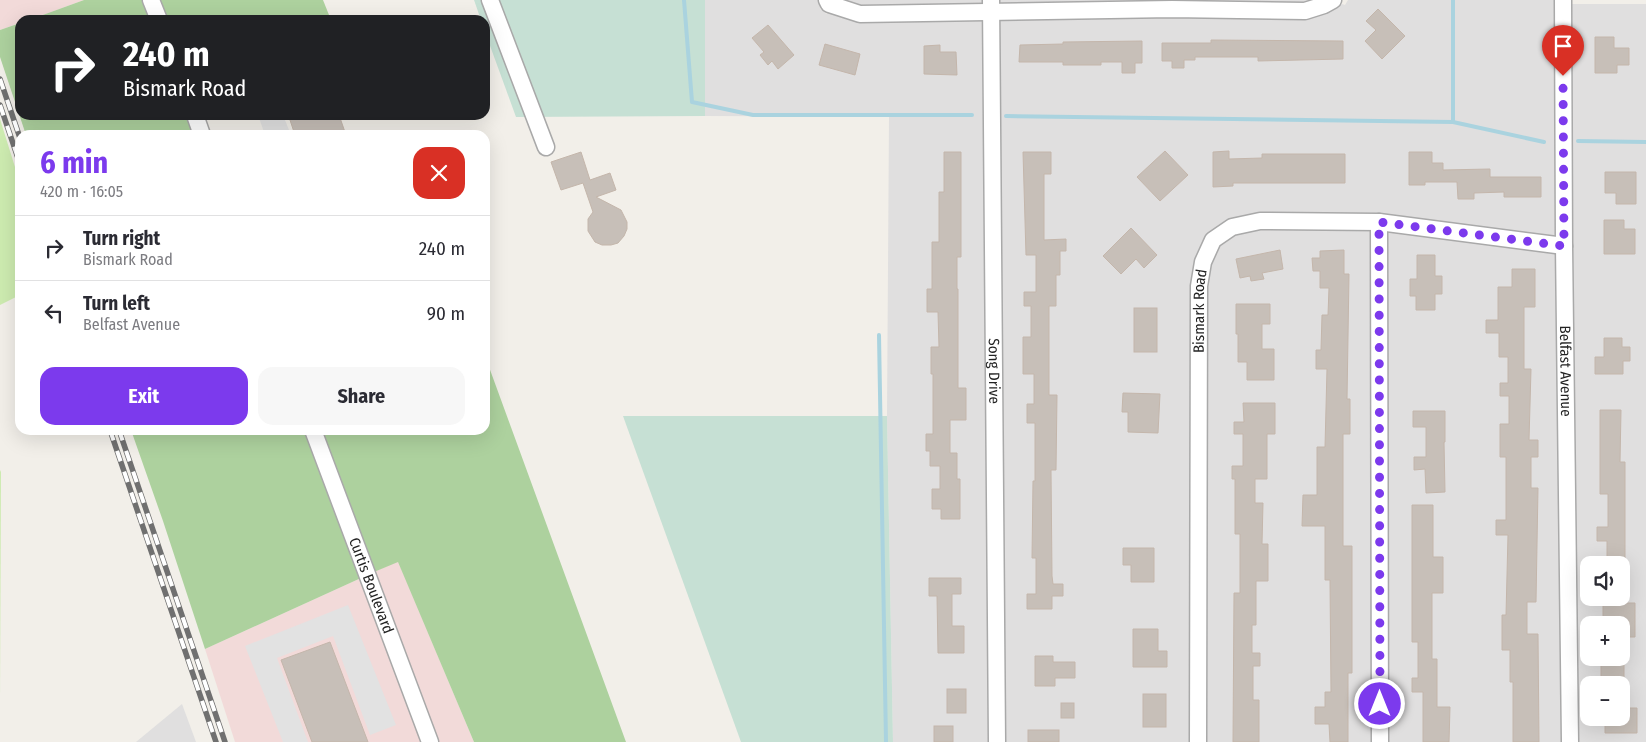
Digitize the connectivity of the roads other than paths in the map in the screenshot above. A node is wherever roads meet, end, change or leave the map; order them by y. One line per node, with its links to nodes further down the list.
1 (151, 0): 8 (street)
2 (490, 0): 9 (street)
3 (1333, 0): 6 (street)
4 (1563, 0): 11 (street, Belfast Avenue)
5 (828, 2): 7 (street)
6 (1172, 5): 7 (street)
7 (991, 6): 14 (street, Song Drive)
8 (157, 15)
9 (546, 147)
10 (1379, 222): 11 (street, Bismark Road); 15 (street, Bismark Road); 16 (street)
11 (1564, 246): 17 (street, Belfast Avenue)
12 (315, 435): 13 (street, Curtis Boulevard)
13 (430, 742)
14 (997, 742)
15 (1198, 742)
16 (1380, 742)
17 (1570, 742)

